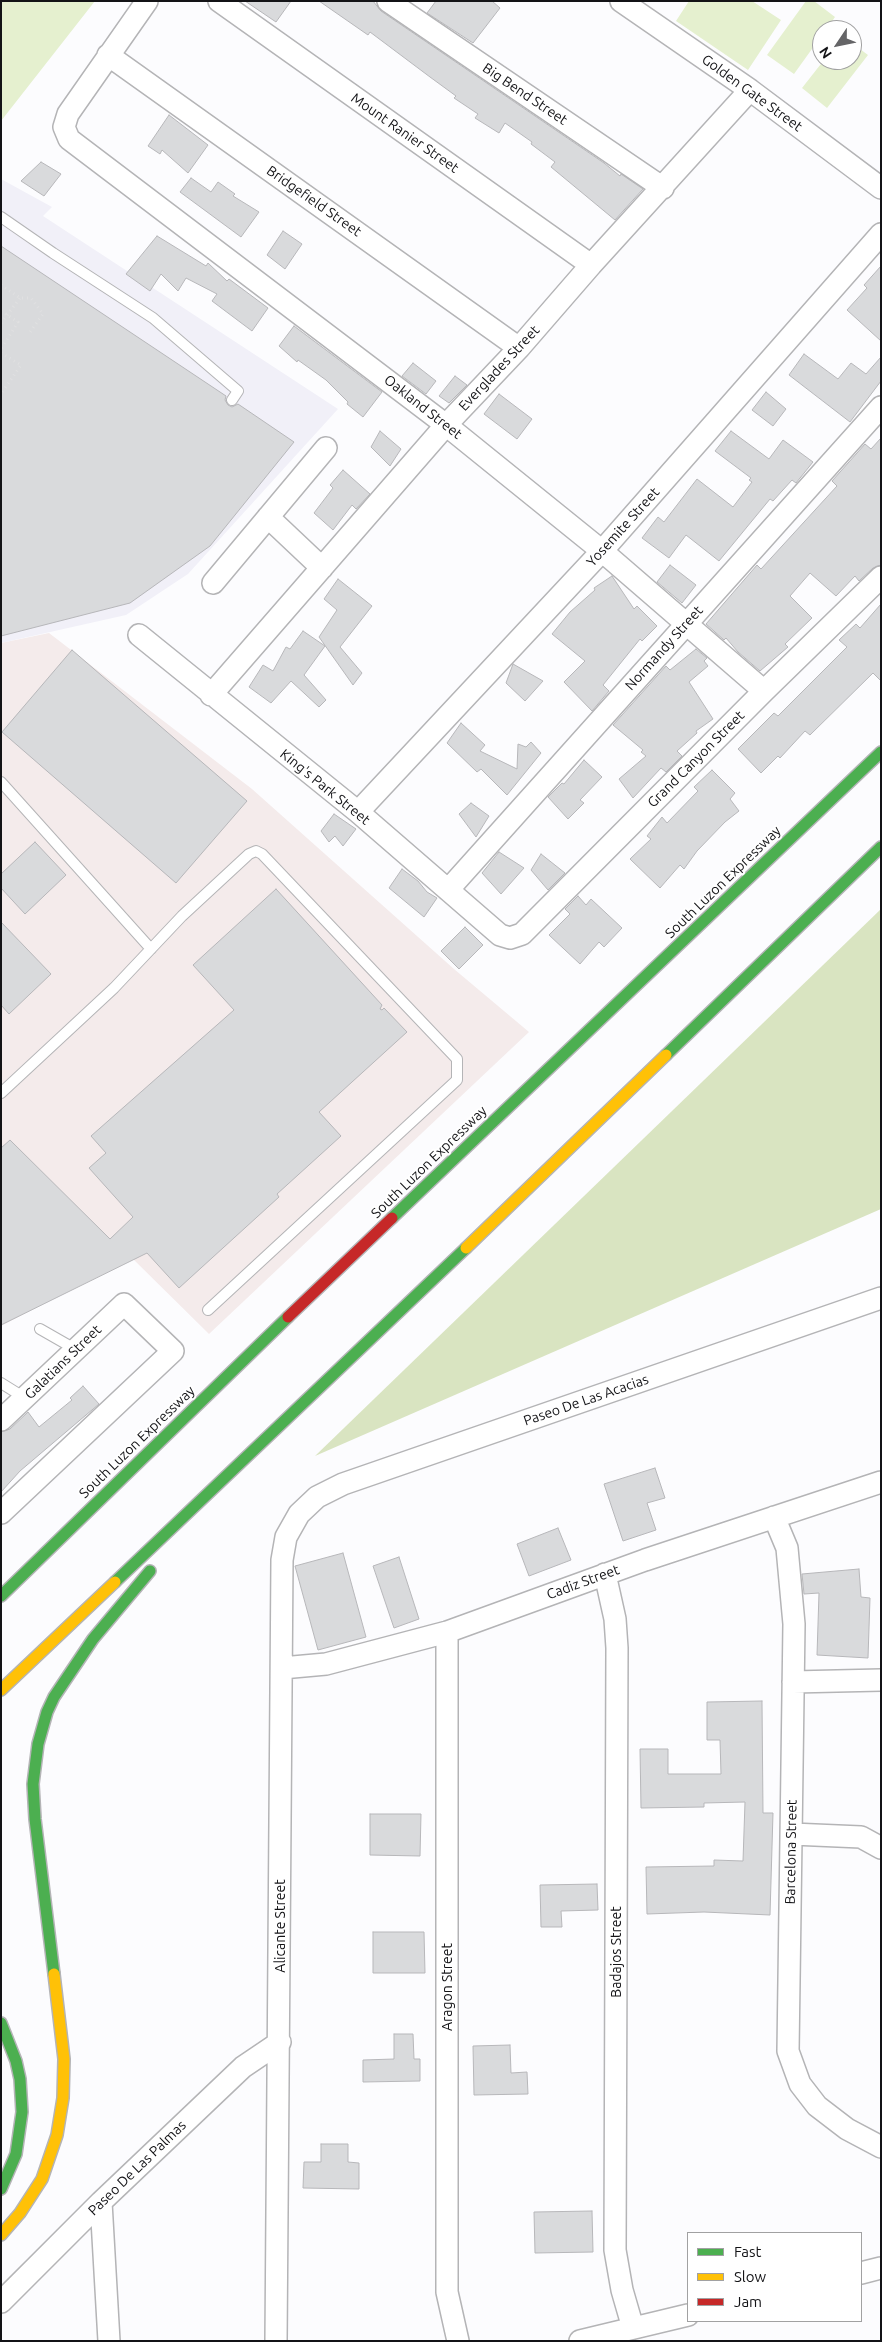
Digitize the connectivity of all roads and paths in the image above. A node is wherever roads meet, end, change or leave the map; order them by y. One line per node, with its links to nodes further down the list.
1 (147, 1): 5 (street)
2 (388, 1): 7 (street, Big Bend Street)
3 (621, 1): 6 (street, Golden Gate Street)
4 (233, 5): 11 (street, Mount Ranier Street)
5 (108, 55): 17 (street, Bridgefield Street); 23 (street, Oakland Street)
6 (750, 90): 7 (street, Everglades Street); 8 (street, Golden Gate Street)
7 (663, 188): 11 (street, Everglades Street)
8 (881, 188)
9 (1, 217): 21 (lane)
10 (881, 234): 26 (street, Yosemite Street)
11 (591, 265): 17 (street, Everglades Street)
12 (1, 285): 13 (path)
13 (20, 298): 15 (path); 16 (path)
14 (1, 310): 18 (path)
15 (1, 323)
16 (28, 335)
17 (519, 348): 23 (street, Everglades Street)
18 (1, 351): 19 (path)
19 (3, 388): 20 (path)
20 (1, 394)
21 (232, 400)
22 (881, 407): 30 (street, Normandy Street)
23 (446, 425): 26 (street, Oakland Street); 27 (street, Everglades Street)
24 (326, 448): 25 (street)
25 (268, 518): 27 (street); 29 (street)
26 (602, 551): 30 (street, Oakland Street); 36 (street, Yosemite Street)
27 (322, 568): 33 (street, Everglades Street)
28 (881, 577): 32 (street, Grand Canyon Street)
29 (213, 583)
30 (686, 622): 32 (street, Oakland Street); 38 (street, Normandy Street)
31 (139, 635): 33 (street, King's Park Street)
32 (764, 691): 39 (street, Grand Canyon Street)
33 (212, 696): 36 (street, King's Park Street)
34 (881, 752): 57 (highway, South Luzon Expressway)
35 (1, 782): 40 (lane)
36 (358, 812): 38 (street, King's Park Street)
37 (881, 847): 50 (highway)
38 (448, 890): 39 (street, King's Park Street)
39 (510, 938)
40 (151, 949): 41 (lane); 43 (lane)
41 (1, 1093)
42 (881, 1298): 52 (street, Paseo De Las Acacias)
43 (208, 1310)
44 (40, 1329): 45 (lane)
45 (75, 1349): 47 (street, Galatians Street); 51 (street, Galatians Street)
46 (1, 1384): 47 (lane)
47 (25, 1398): 48 (street, Galatians Street)
48 (1, 1420)
49 (881, 1482): 53 (street, Cadiz Street)
50 (194, 1508): 54 (highway); 62 (highway)
51 (1, 1513)
52 (298, 1514): 59 (street, Alicante Street)
53 (774, 1517): 56 (street, Cadiz Street); 61 (street, Barcelona Street)
54 (168, 1549)
55 (157, 1564): 70 (highway)
56 (605, 1574): 58 (street, Cadiz Street); 75 (street, Badajos Street)
57 (1, 1596)
58 (447, 1632): 59 (street, Cadiz Street); 78 (street, Aragon Street)
59 (282, 1668): 66 (street, Alicante Street)
60 (881, 1680): 61 (street)
61 (793, 1682): 63 (street, Barcelona Street)
62 (1, 1690)
63 (792, 1834): 64 (street); 67 (street, Barcelona Street)
64 (881, 1848)
65 (1, 2023): 68 (highway)
66 (280, 2042): 69 (street, Paseo De Las Palmas); 77 (street, Alicante Street)
67 (881, 2147)
68 (1, 2189)
69 (101, 2202): 73 (street, Paseo De Las Palmas); 76 (street)
70 (1, 2235)
71 (881, 2268): 72 (street)
72 (862, 2273)
73 (1, 2302)
74 (687, 2315): 75 (street)
75 (633, 2328): 79 (street)
76 (109, 2341)
77 (276, 2341)
78 (458, 2341)
79 (580, 2341)

